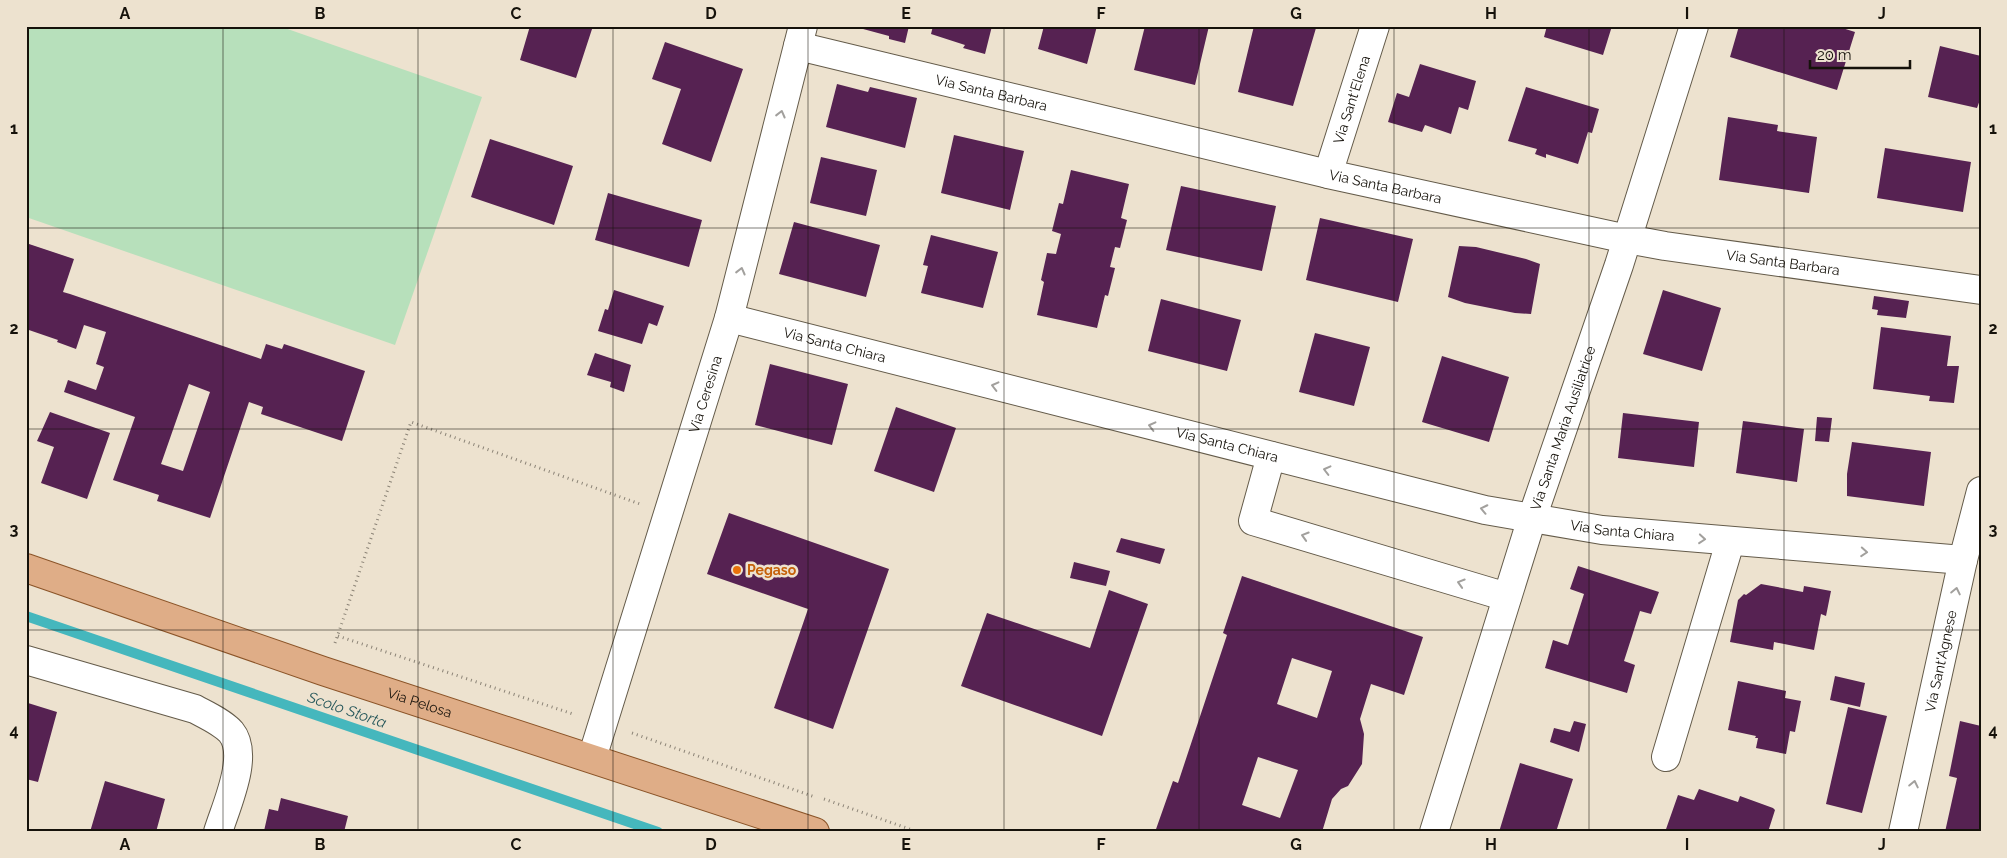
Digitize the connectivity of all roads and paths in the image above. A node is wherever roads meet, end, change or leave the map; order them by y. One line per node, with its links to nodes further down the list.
1 (1374, 26): 4 (street, Via Sant'Elena)
2 (1694, 26): 5 (street, Via Santa Maria Ausiliatrice)
3 (800, 36): 4 (street, Via Santa Barbara); 7 (street, Via Ceresina, one-way to 3)
4 (1328, 174): 5 (street, Via Santa Barbara)
5 (1627, 239): 6 (street, Via Santa Barbara); 11 (street, Via Santa Maria Ausiliatrice)
6 (1981, 290)
7 (729, 318): 8 (street, Via Santa Chiara, one-way to 7); 10 (street, Via Ceresina)
8 (1271, 456): 11 (street, Via Santa Chiara, one-way to 8); 15 (street, one-way to 8)
9 (1981, 491): 13 (street, Via Sant'Agnese)
10 (668, 514): 16 (path); 22 (street, Via Ceresina)
11 (1532, 518): 12 (street, Via Santa Chiara, one-way to 12); 15 (street, Via Santa Maria Ausiliatrice)
12 (1730, 542): 13 (street, Via Santa Chiara, one-way to 13); 21 (street)
13 (1963, 560): 27 (street, Via Sant'Agnese, one-way to 13)
14 (26, 568): 18 (main road, Via Pelosa)
15 (1508, 597): 26 (street, Via Santa Maria Ausiliatrice)
16 (338, 636): 18 (path); 19 (path)
17 (26, 660): 23 (street)
18 (323, 671): 22 (main road, Via Pelosa)
19 (573, 714)
20 (628, 732): 25 (path)
21 (1666, 757)
22 (592, 758): 24 (main road, Via Pelosa)
23 (218, 832)
24 (815, 832)
25 (918, 832)
26 (1434, 832)
27 (1904, 832)

